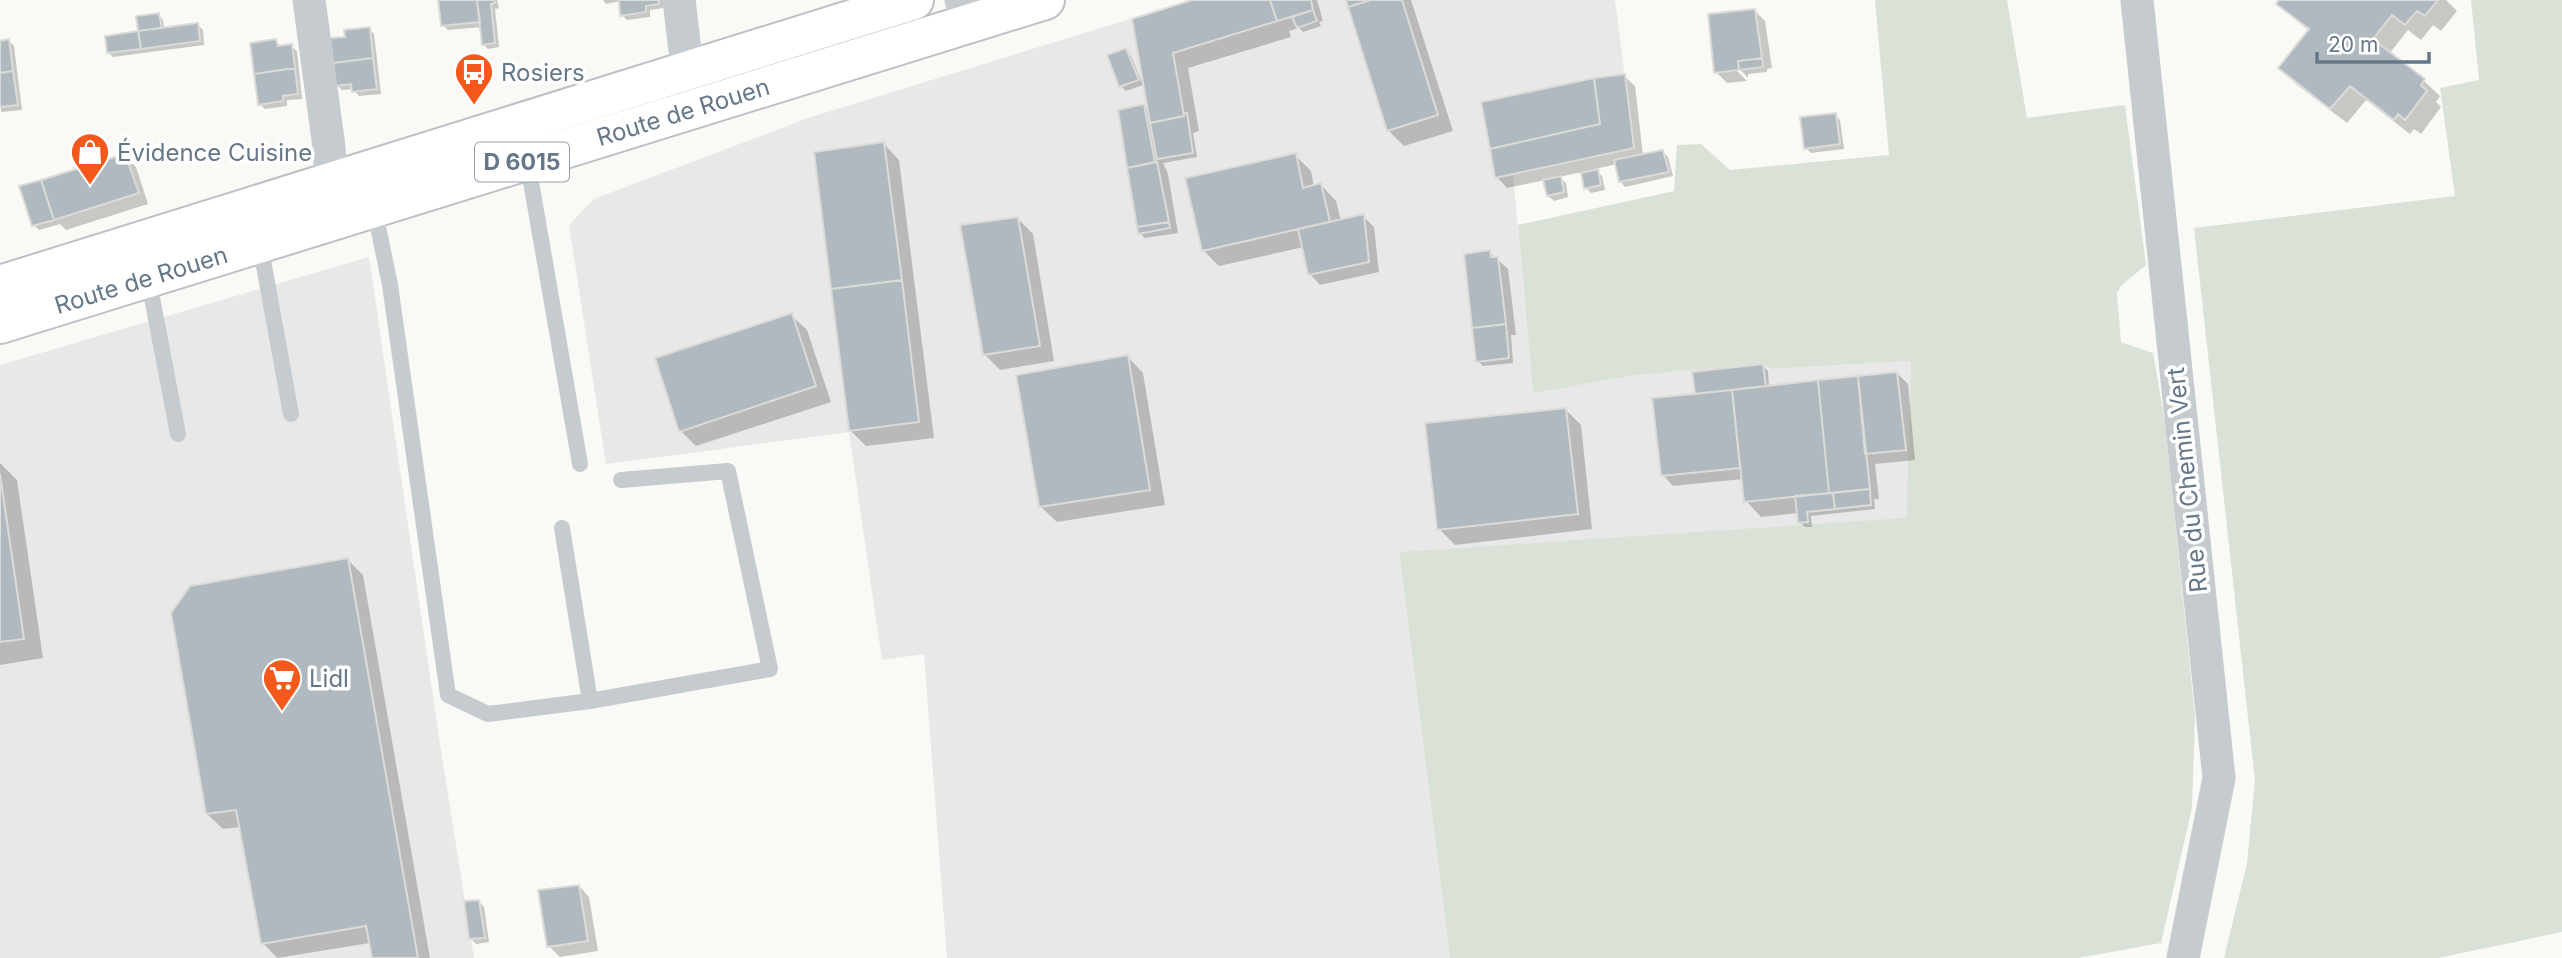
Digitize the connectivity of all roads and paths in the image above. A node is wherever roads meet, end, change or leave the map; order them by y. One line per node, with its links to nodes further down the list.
1 (309, 0): 9 (street)
2 (679, 0): 7 (street)
3 (914, 0): 7 (main road, Route de Rouen / D 6015)
4 (1045, 0): 6 (main road, Route de Rouen / D 6015)
5 (2137, 0): 20 (street, Rue du Chemin Vert)
6 (964, 12): 7 (main road, Route de Rouen / D 6015)
7 (696, 89): 8 (main road, Route de Rouen / D 6015)
8 (524, 141): 9 (main road, Route de Rouen / D 6015); 16 (lane)
9 (358, 193): 10 (main road, Route de Rouen / D 6015); 19 (lane)
10 (256, 225): 11 (main road, Route de Rouen / D 6015); 14 (lane)
11 (144, 259): 12 (main road, Route de Rouen / D 6015); 13 (main road, Route de Rouen / D 6015); 15 (lane)
12 (0, 285)
13 (0, 324)
14 (291, 414)
15 (178, 434)
16 (580, 464)
17 (621, 480): 19 (lane)
18 (562, 528): 19 (lane)
19 (590, 701)
20 (2183, 958)

